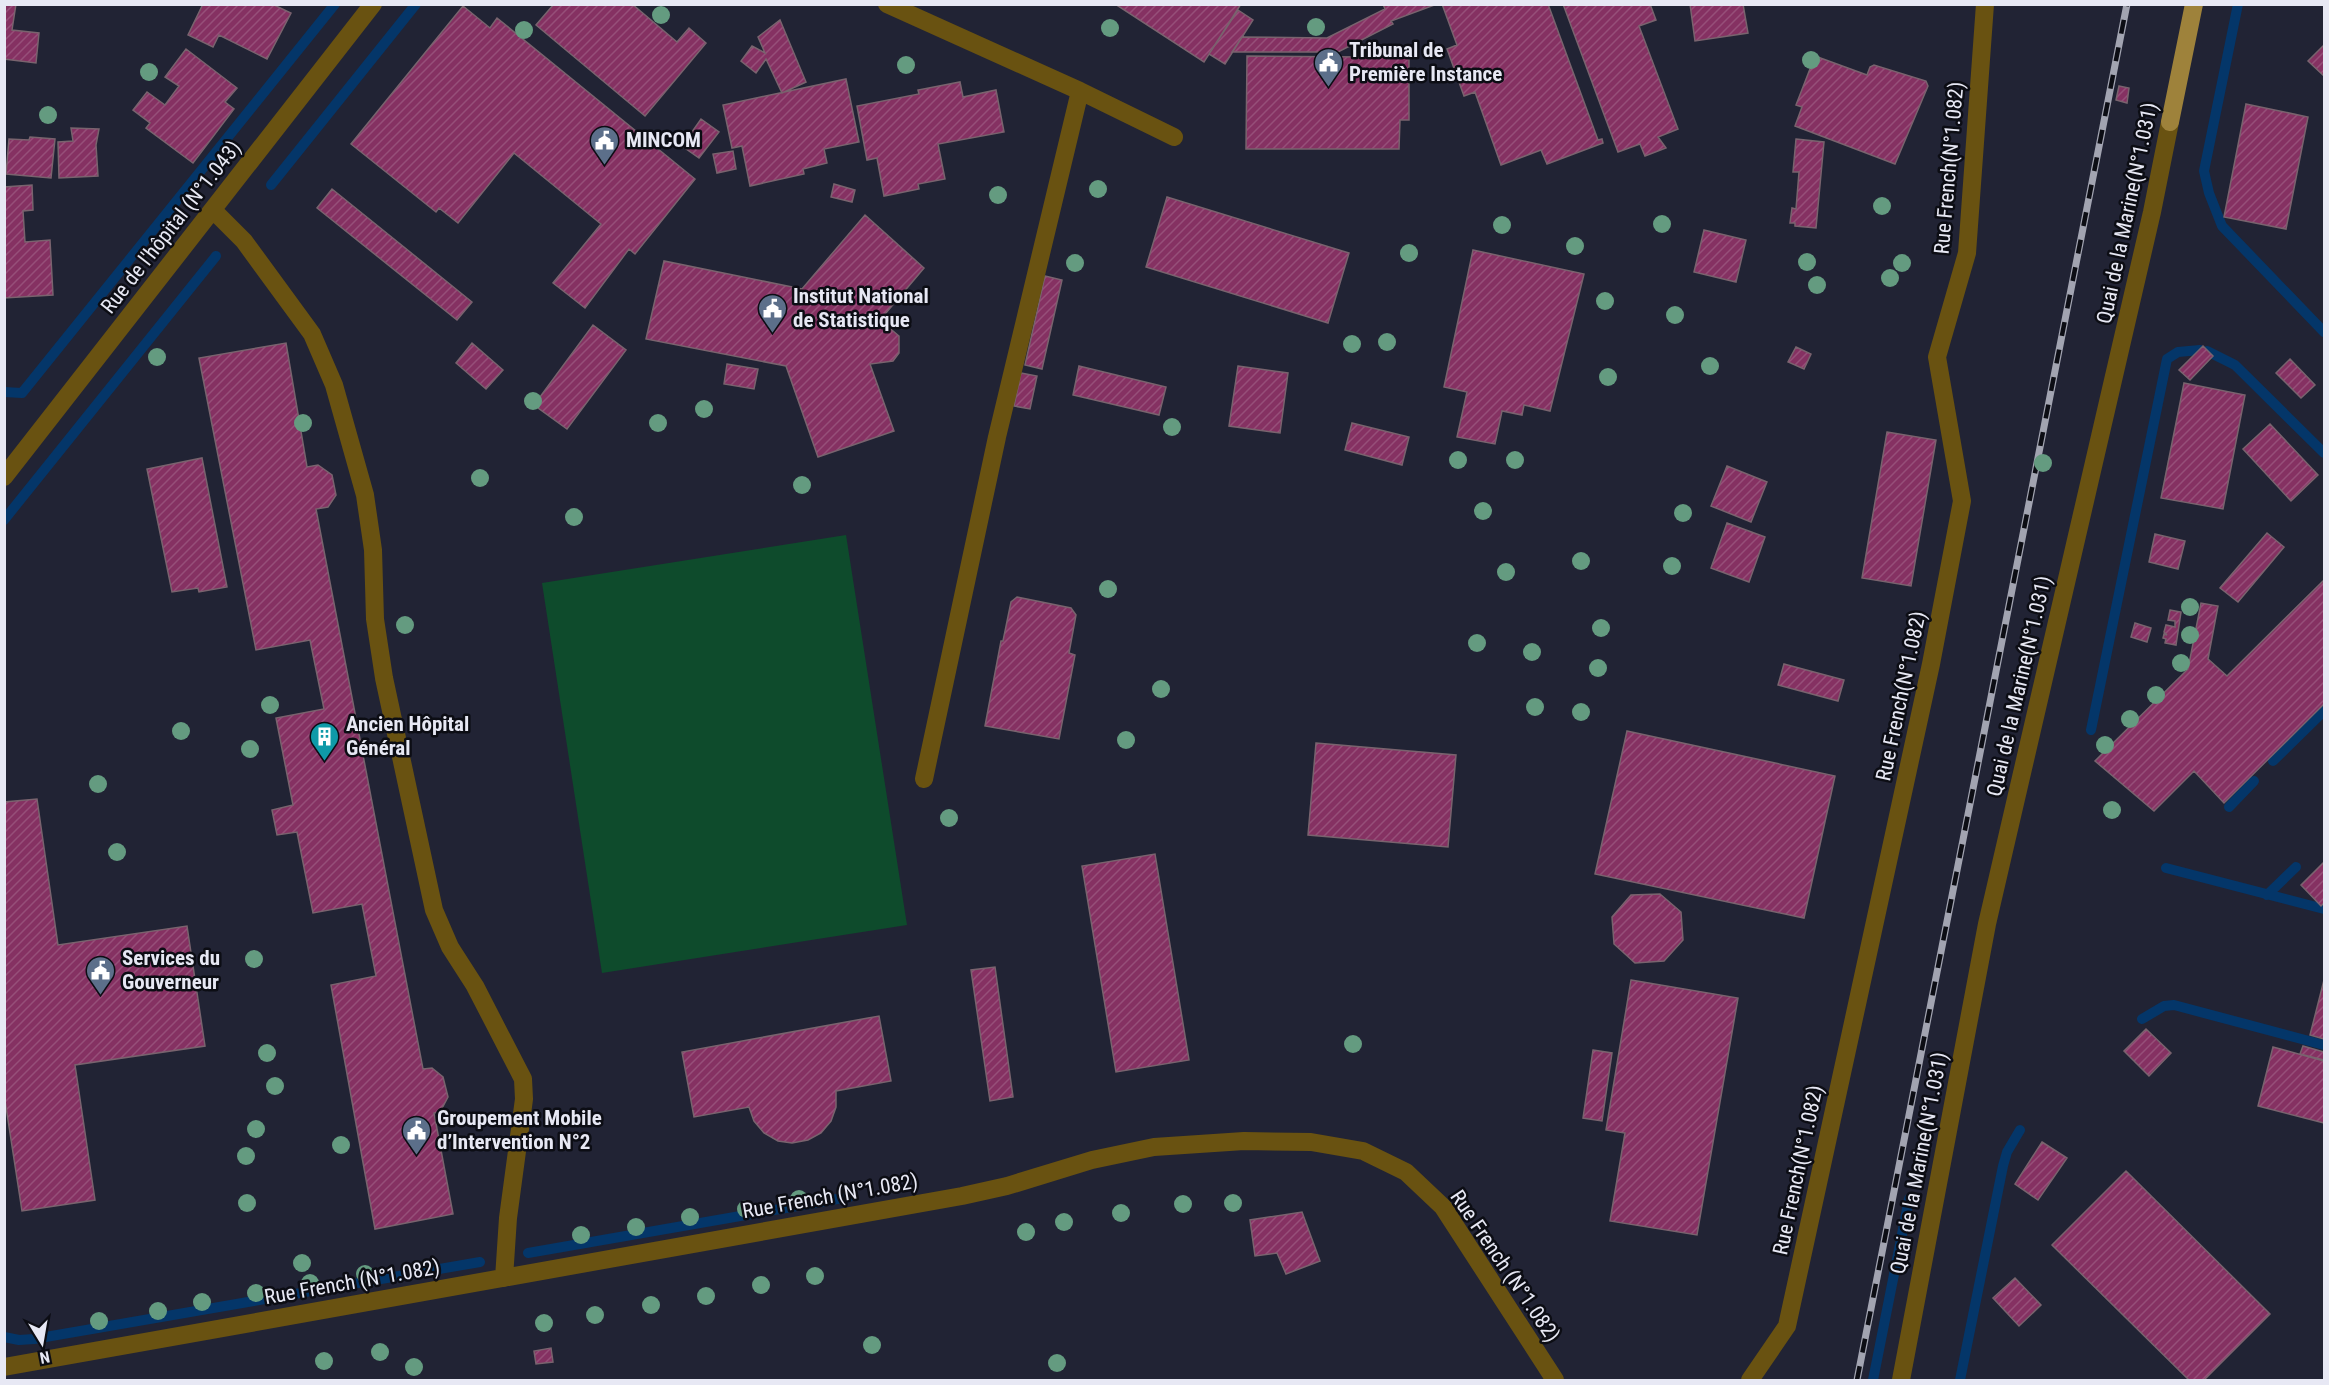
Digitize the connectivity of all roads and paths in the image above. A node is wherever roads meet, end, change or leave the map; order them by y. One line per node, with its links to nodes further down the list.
1 (373, 4): 8 (street, Rue de l'hôpital (N°1.043))
2 (887, 4): 5 (street)
3 (1985, 4): 14 (street, Rue French(N°1.082))
4 (2194, 4): 6 (main road, Quai de la Marine(N°1.031))
5 (1080, 91): 7 (street); 10 (street)
6 (2170, 122): 15 (street, Quai de la Marine(N°1.031))
7 (1174, 137)
8 (213, 210): 9 (street, Rue de l'hôpital (N°1.043)); 11 (street)
9 (4, 477)
10 (924, 779)
11 (504, 1278): 12 (street, Rue French (N°1.082)); 13 (street, Rue French (N°1.082))
12 (4, 1367)
13 (1555, 1380)
14 (1750, 1380)
15 (1901, 1380)

